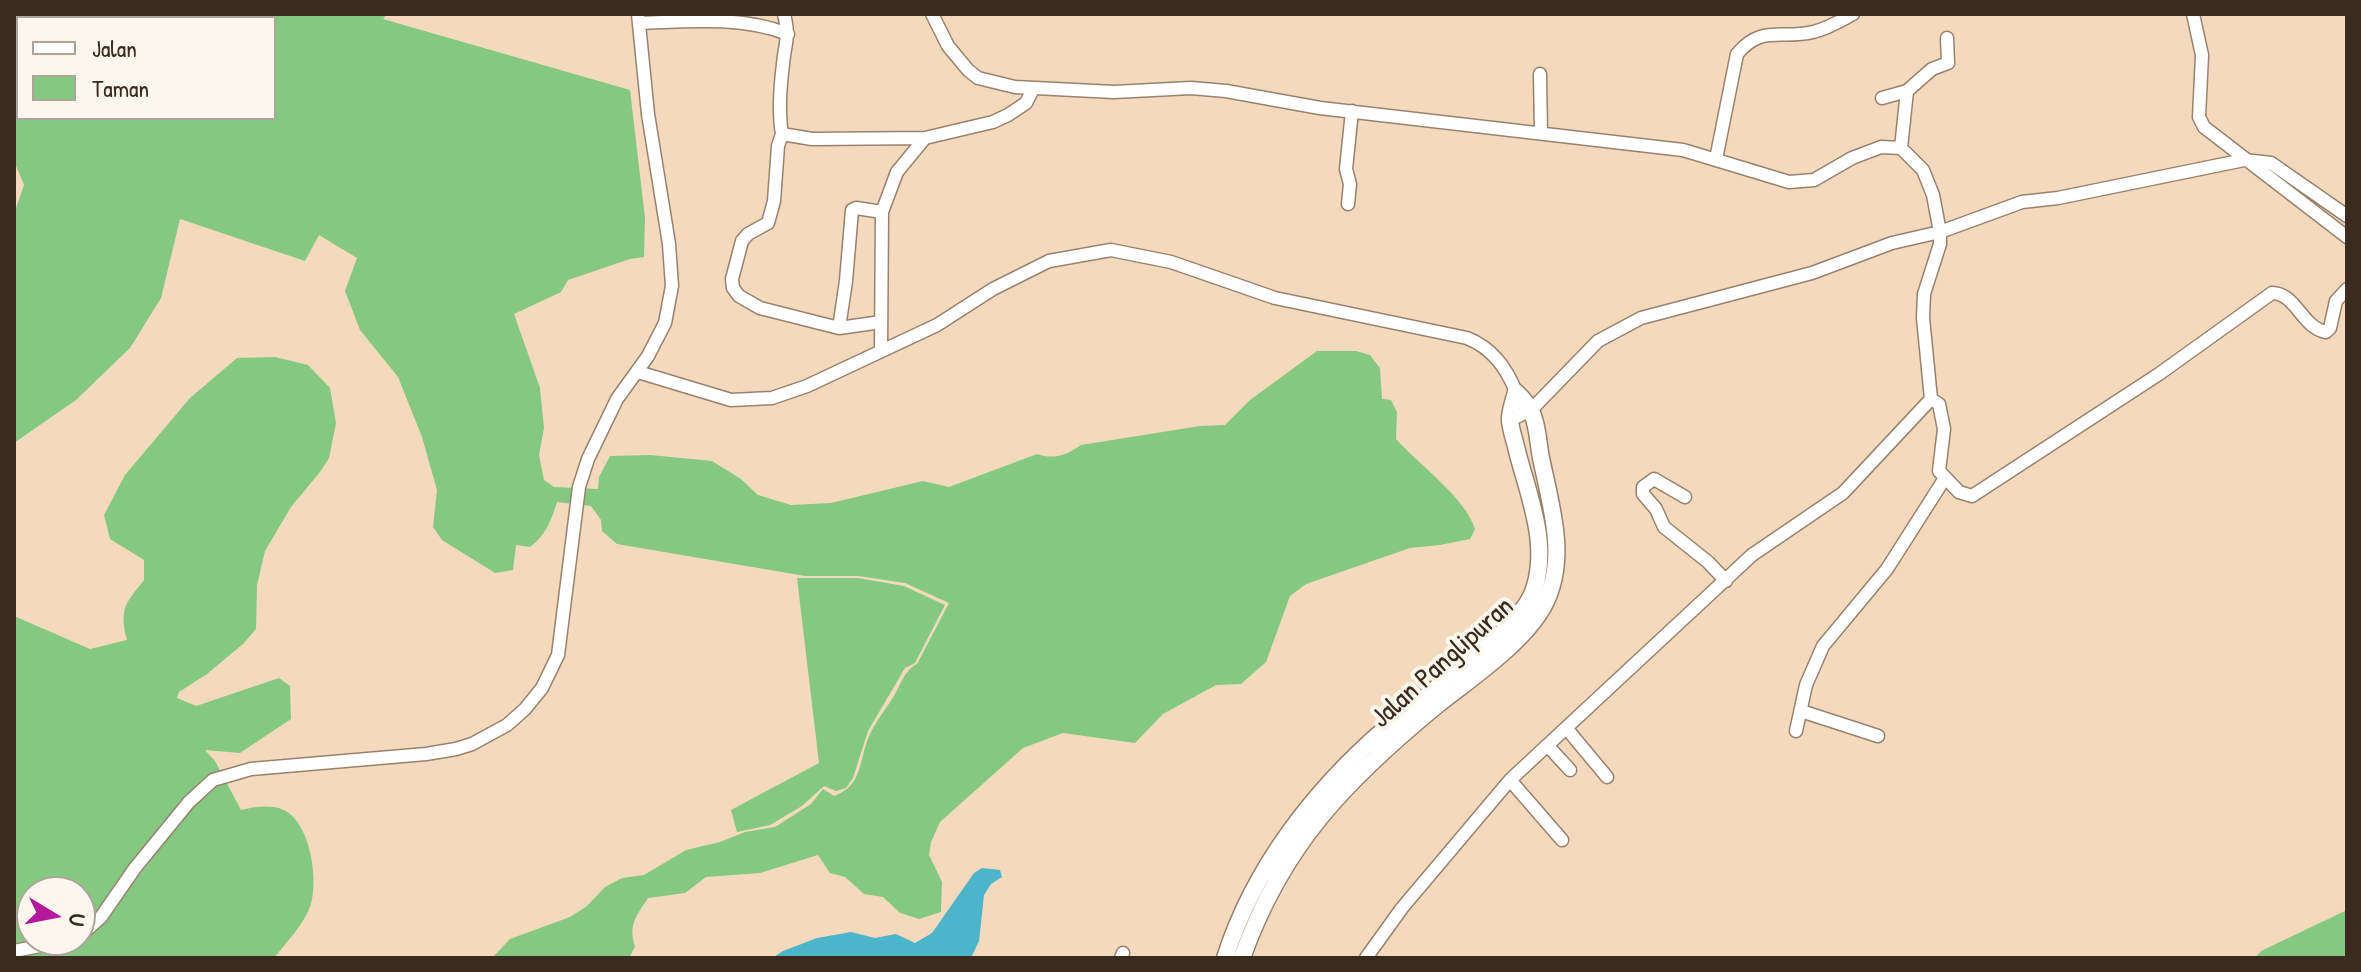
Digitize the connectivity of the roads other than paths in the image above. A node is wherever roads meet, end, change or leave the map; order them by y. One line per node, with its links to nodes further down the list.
1 (784, 14): 6 (street)
2 (932, 14): 9 (street)
3 (1853, 14): 17 (street)
4 (2193, 14): 18 (street)
5 (639, 19): 6 (street); 28 (street)
6 (788, 34): 14 (street)
7 (1947, 38): 10 (street)
8 (1540, 74): 13 (street)
9 (1033, 89): 12 (street); 15 (street)
10 (1907, 91): 11 (street); 16 (street)
11 (1882, 98)
12 (1352, 111): 13 (street); 19 (street)
13 (1541, 133): 17 (street)
14 (782, 134): 15 (street); 26 (street)
15 (925, 138): 20 (street)
16 (1901, 148): 17 (street); 22 (street)
17 (1716, 159)
18 (2244, 160): 21 (street); 22 (street); 23 (street)
19 (1348, 204)
20 (882, 212): 25 (street); 26 (street)
21 (2347, 216)
22 (1940, 232): 30 (street); 31 (street)
23 (2347, 237)
24 (2347, 289): 33 (street)
25 (881, 322): 26 (street); 27 (street)
26 (839, 328)
27 (881, 351): 28 (street); 29 (street)
28 (638, 372): 46 (street)
29 (1516, 392): 31 (main road, Jalan Panglipuran); 32 (main road, Jalan Panglipuran)
30 (1931, 399): 33 (street); 35 (street)
31 (1531, 410): 32 (street); 39 (main road, Jalan Panglipuran)
32 (1510, 420): 39 (main road, Jalan Panglipuran)
33 (1945, 478): 36 (street)
34 (1685, 497): 35 (street)
35 (1726, 581): 37 (street)
36 (1801, 711): 38 (street); 40 (street)
37 (1567, 729): 41 (street); 43 (street)
38 (1796, 731)
39 (1390, 734): 47 (main road, Jalan Panglipuran); 48 (main road, Jalan Panglipuran)
40 (1878, 736)
41 (1548, 746): 42 (street); 44 (street)
42 (1570, 770)
43 (1607, 777)
44 (1510, 780): 45 (street); 49 (street)
45 (1562, 840)
46 (96, 922)
47 (1225, 958)
48 (1242, 958)
49 (1366, 958)

